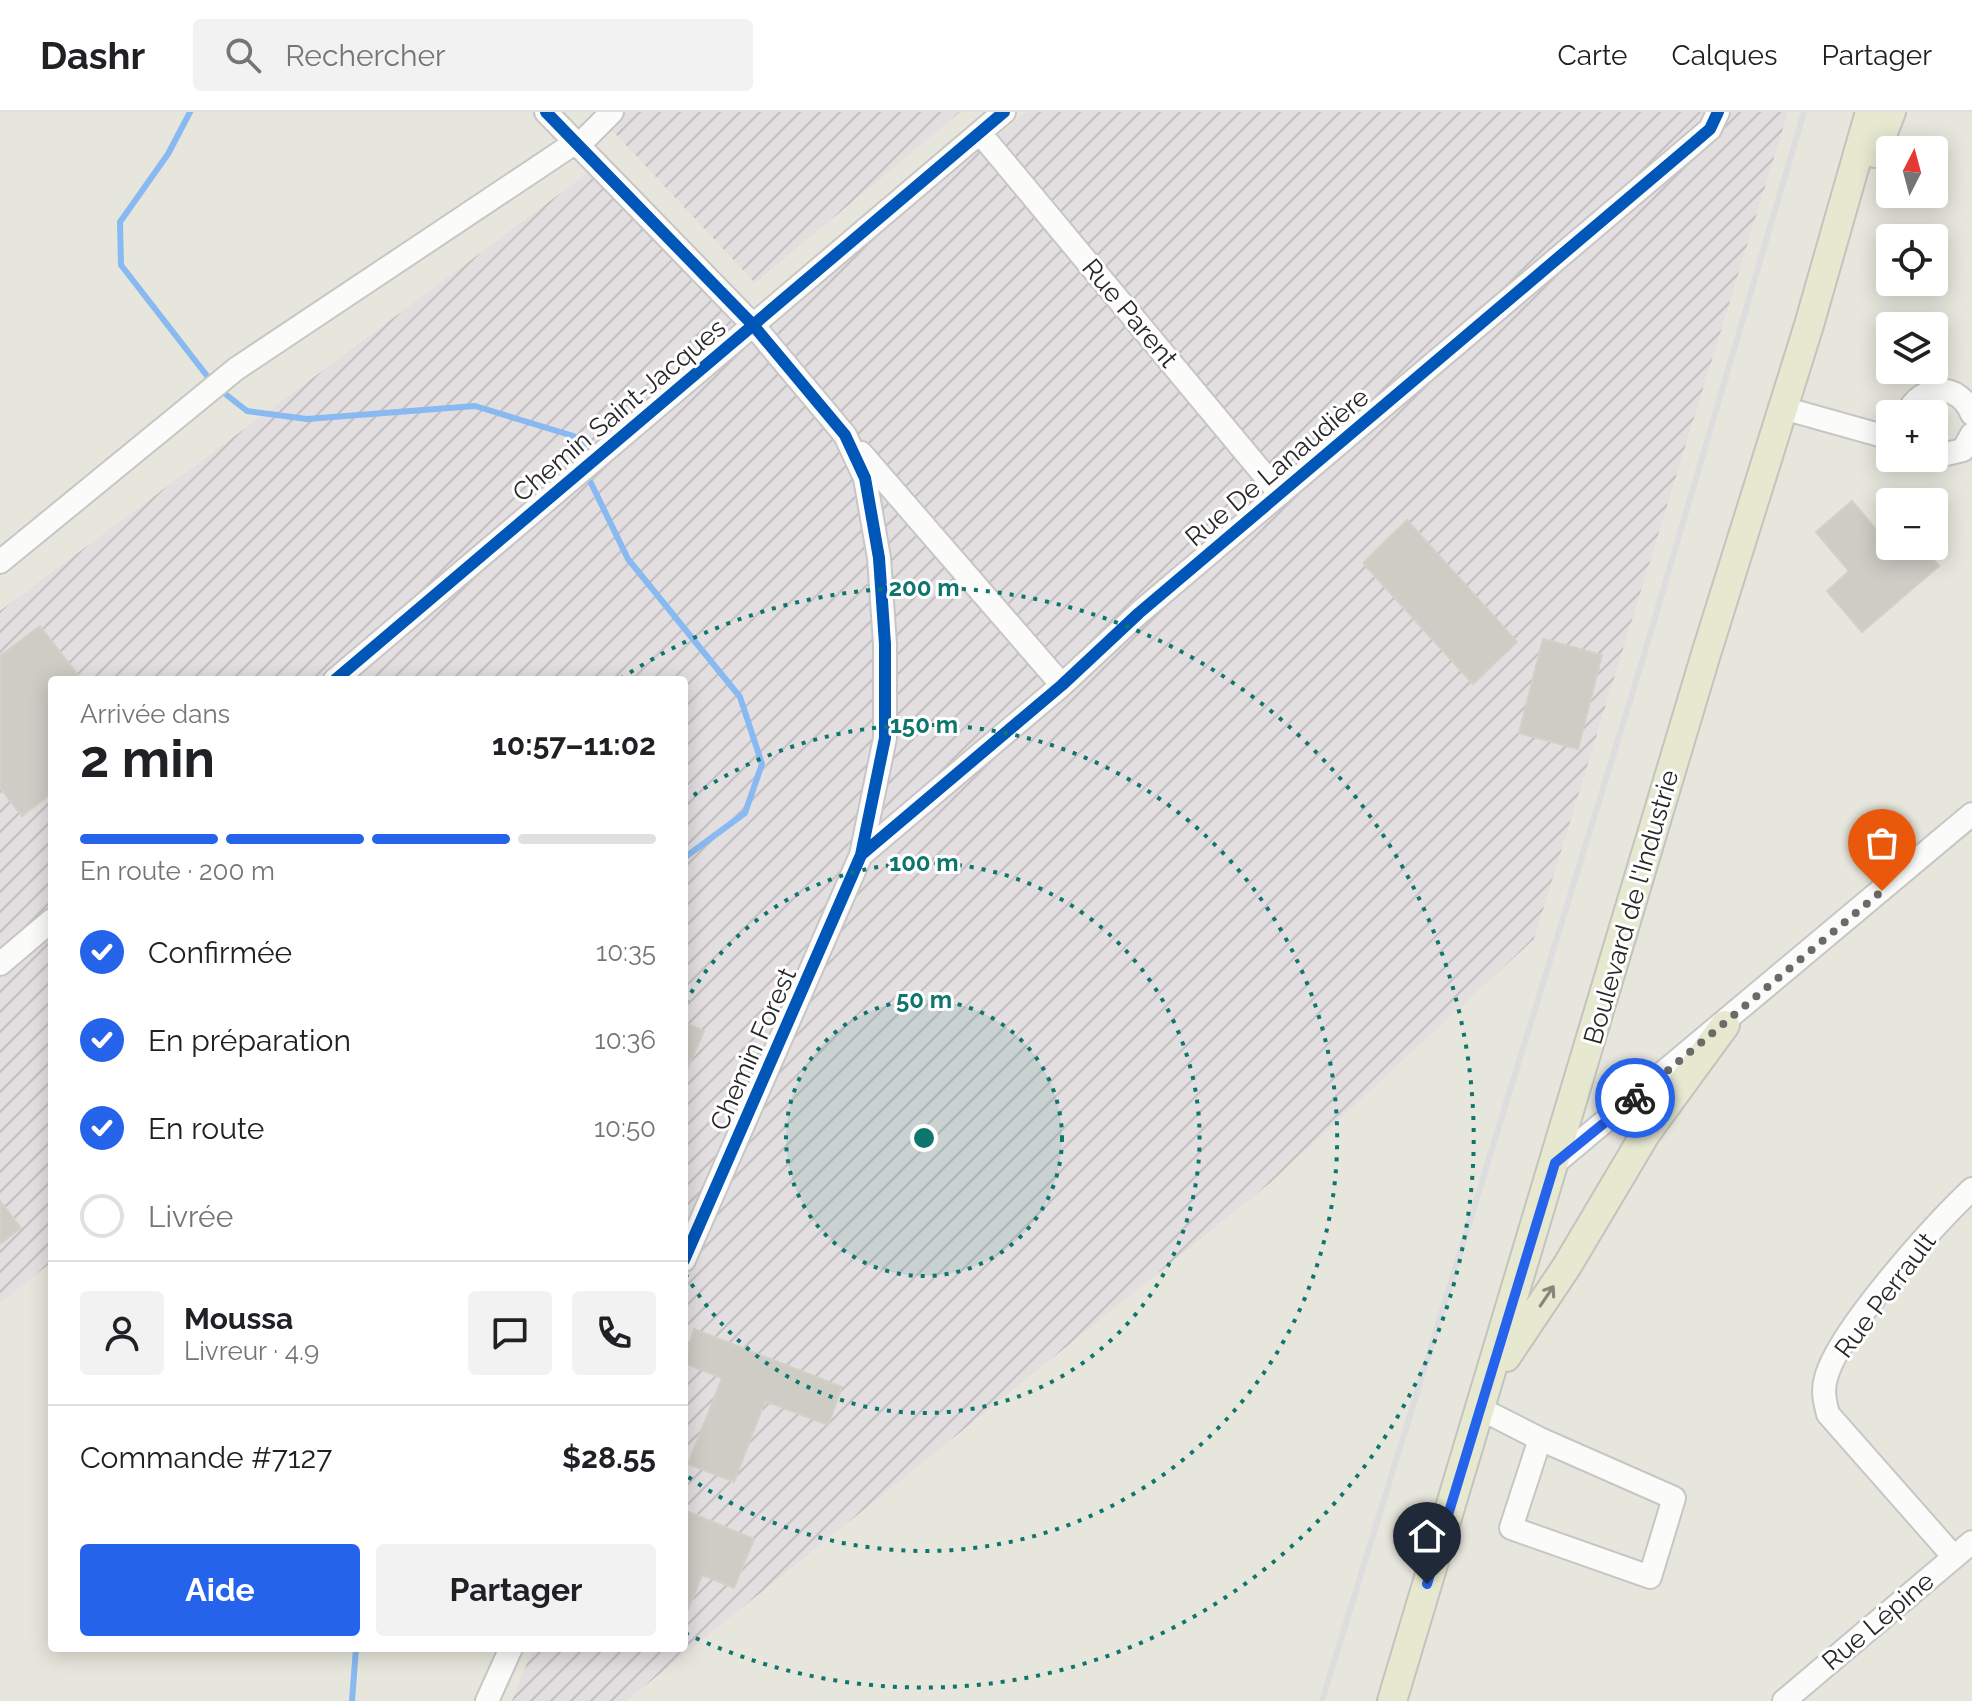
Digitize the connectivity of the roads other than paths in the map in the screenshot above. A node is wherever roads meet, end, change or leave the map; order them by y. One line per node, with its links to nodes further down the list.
1 (546, 112): 8 (street)
2 (612, 112): 8 (street)
3 (1004, 112): 7 (street, Chemin Saint-Jacques)
4 (1718, 112): 18 (street, Rue De Lanaudière)
5 (1870, 112): 10 (main road, Boulevard de l'Industrie)
6 (1891, 112): 10 (main road)
7 (980, 133): 9 (street, Chemin Saint-Jacques); 18 (street, Rue Parent)
8 (578, 143): 9 (street); 19 (street)
9 (753, 325): 16 (street); 20 (street, Chemin Saint-Jacques)
10 (1809, 325): 12 (main road, Boulevard de l'Industrie)
11 (1915, 400): 13 (street)
12 (1783, 408): 14 (street); 27 (main road, Boulevard de l'Industrie)
13 (1972, 414)
14 (1876, 434)
15 (1972, 434): 17 (street)
16 (845, 435): 21 (street); 23 (street)
17 (1948, 451)
18 (1280, 494): 21 (street, Rue De Lanaudière)
19 (0, 562)
20 (340, 676)
21 (1062, 685): 23 (street, Rue De Lanaudière)
22 (1972, 814): 26 (street)
23 (861, 855): 29 (street, Chemin Forest)
24 (48, 923): 25 (street)
25 (0, 964)
26 (1725, 1025): 27 (street); 30 (main road, one-way to 26)
27 (1555, 1163): 30 (main road, Boulevard de l'Industrie)
28 (1972, 1189): 33 (street, Rue Perrault)
29 (688, 1251)
30 (1484, 1397): 31 (street); 36 (main road, Boulevard de l'Industrie)
31 (1540, 1439): 31 (street)
32 (1972, 1542): 33 (street, Rue Lépine)
33 (1954, 1557): 37 (street, Rue Lépine)
34 (509, 1652): 35 (street)
35 (487, 1701)
36 (1392, 1701)
37 (1784, 1701)

